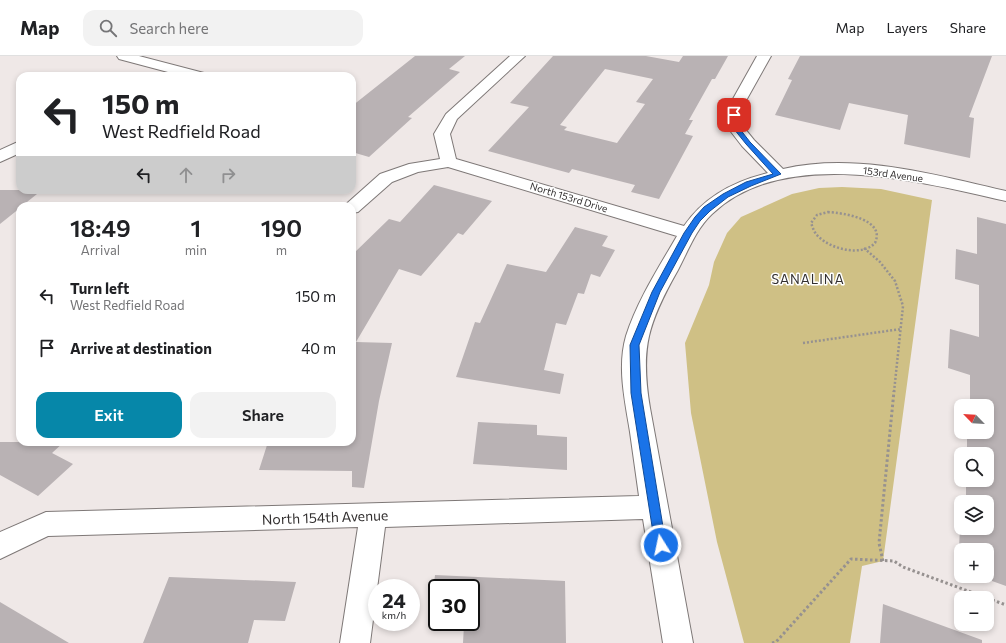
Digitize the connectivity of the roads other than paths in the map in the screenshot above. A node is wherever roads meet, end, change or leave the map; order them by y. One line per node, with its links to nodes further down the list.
1 (124, 56): 4 (street)
2 (518, 56): 9 (street)
3 (764, 56): 10 (street)
4 (160, 66): 5 (street); 6 (street)
5 (149, 72)
6 (183, 72)
7 (16, 148): 8 (street)
8 (0, 157)
9 (449, 162): 12 (street); 13 (street, North 153rd Drive)
10 (778, 174): 11 (street, 153rd Avenue); 13 (street, 153rd Avenue)
11 (1006, 196)
12 (356, 204)
13 (688, 233): 14 (street, 153rd Avenue)
14 (654, 507): 15 (street, North 154th Avenue); 18 (street, 153rd Avenue)
15 (373, 516): 16 (street, North 154th Avenue); 17 (street)
16 (0, 546)
17 (355, 643)
18 (678, 643)

